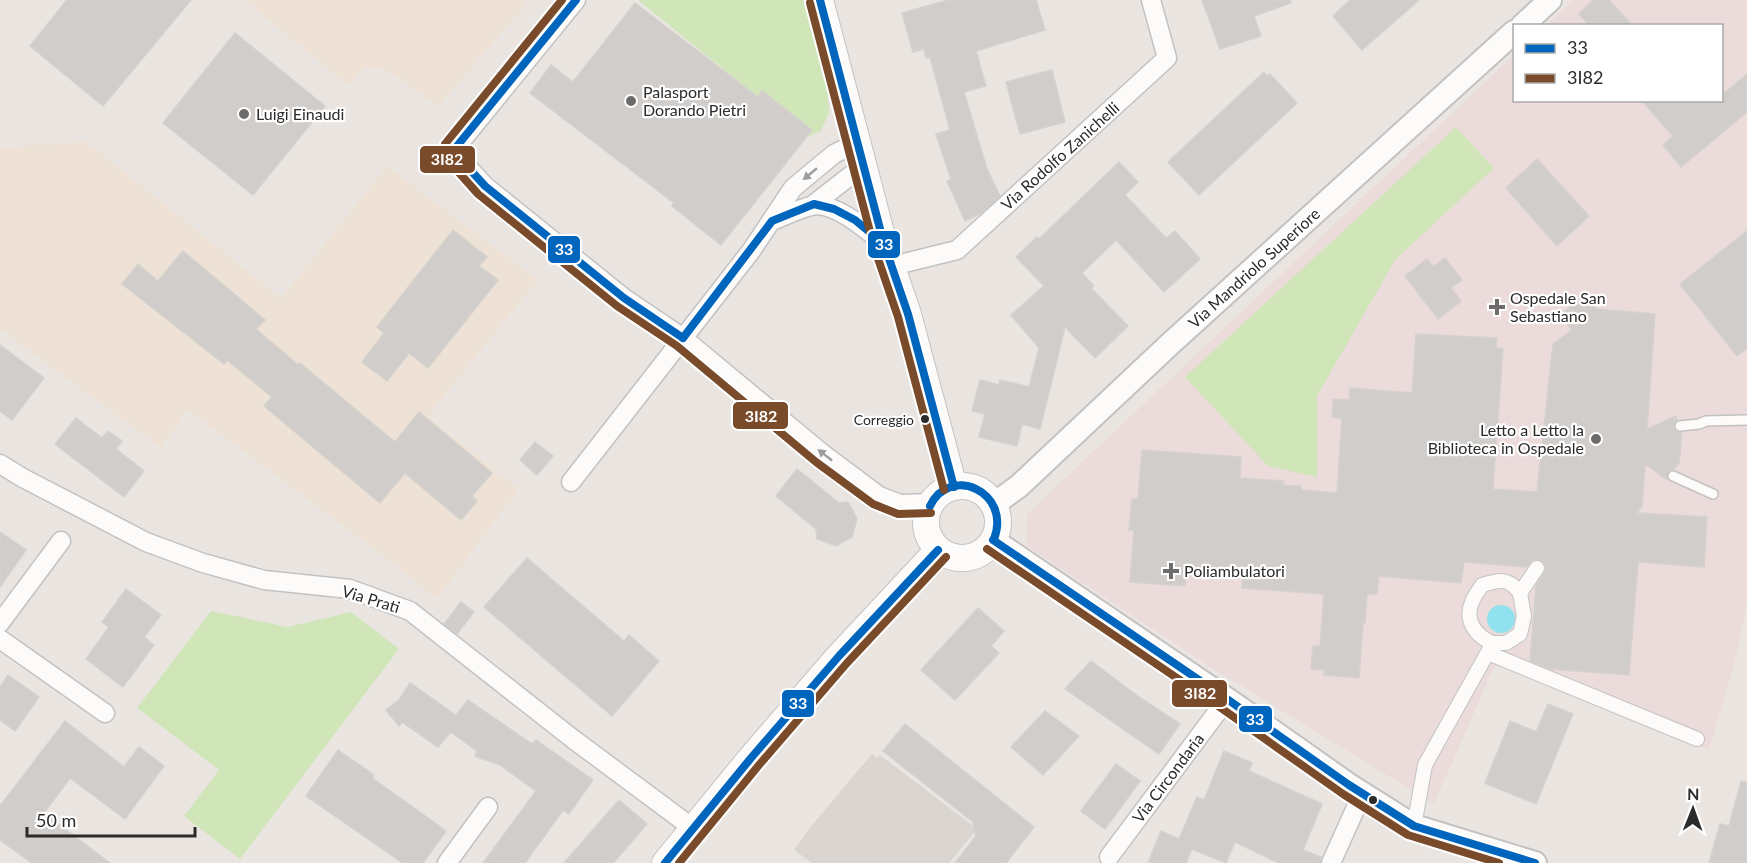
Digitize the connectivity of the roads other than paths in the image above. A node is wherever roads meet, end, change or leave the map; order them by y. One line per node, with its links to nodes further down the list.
1 (576, 0): 11 (street)
2 (820, 0): 7 (main road)
3 (1152, 0): 10 (street, Via Rodolfo Zanichelli)
4 (1550, 0): 5 (street)
5 (1524, 24)
6 (1513, 34): 20 (street, Via Mandriolo Superiore)
7 (861, 153): 8 (street); 9 (street, one-way to 9); 10 (main road)
8 (814, 204): 9 (street); 10 (street)
9 (772, 221): 11 (street)
10 (888, 255): 17 (main road)
11 (683, 338): 16 (street); 19 (street, one-way to 11)
12 (1747, 420): 13 (lane)
13 (1680, 426)
14 (0, 464): 35 (street, Via Prati)
15 (1673, 476): 18 (lane)
16 (571, 482)
17 (954, 487): 19 (main road); 20 (main road)
18 (1713, 494)
19 (931, 504): 23 (main road)
20 (993, 505): 21 (main road)
21 (993, 540): 23 (main road); 29 (street)
22 (61, 541): 26 (street)
23 (938, 550): 35 (main road)
24 (1537, 568): 25 (street)
25 (1520, 593): 28 (street); 28 (street)
26 (0, 623)
27 (0, 639): 30 (street)
28 (1490, 648): 31 (street); 34 (street)
29 (1227, 699): 32 (street); 36 (street, Via Circondaria)
30 (105, 713)
31 (1697, 739)
32 (1362, 794): 34 (street); 39 (street)
33 (488, 807): 37 (street)
34 (1414, 826): 40 (street)
35 (694, 829): 38 (main road)
36 (1108, 857)
37 (447, 863)
38 (665, 863)
39 (1331, 863)
40 (1535, 863)

